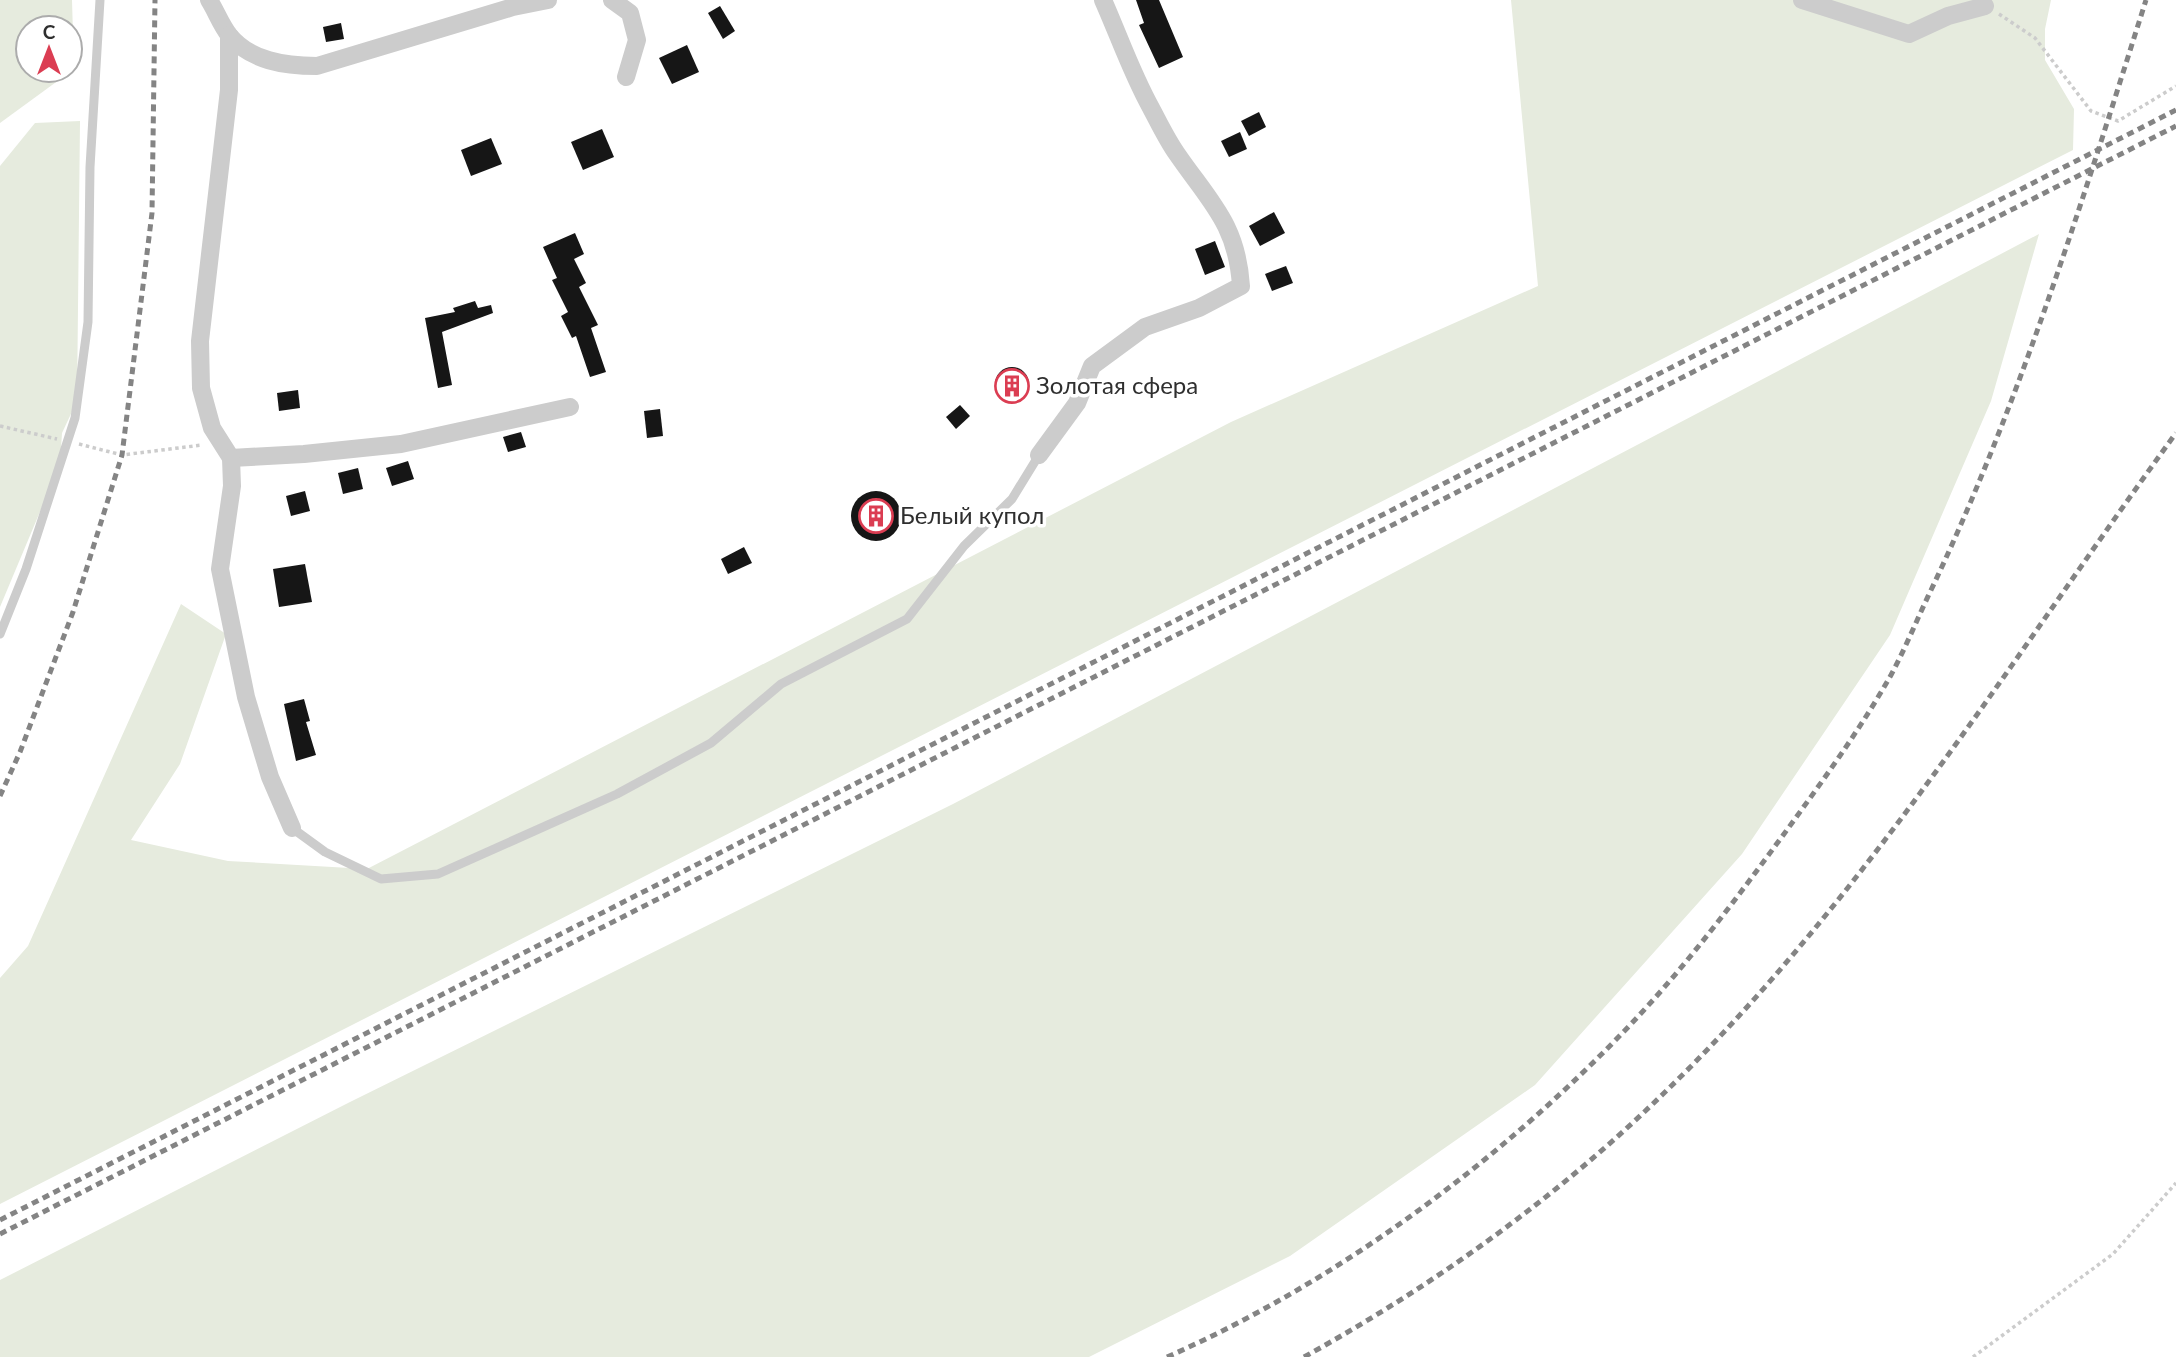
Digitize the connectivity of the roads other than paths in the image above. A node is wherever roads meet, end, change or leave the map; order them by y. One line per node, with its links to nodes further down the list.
1 (100, 0): 13 (lane)
2 (209, 0): 8 (street)
3 (548, 0): 8 (street)
4 (612, 0): 9 (street)
5 (1103, 0): 12 (street)
6 (1802, 0): 7 (street)
7 (1985, 6)
8 (229, 35): 11 (street)
9 (626, 77)
10 (570, 407): 11 (street)
11 (226, 450): 14 (street)
12 (1039, 454): 14 (lane)
13 (0, 634)
14 (292, 828)

